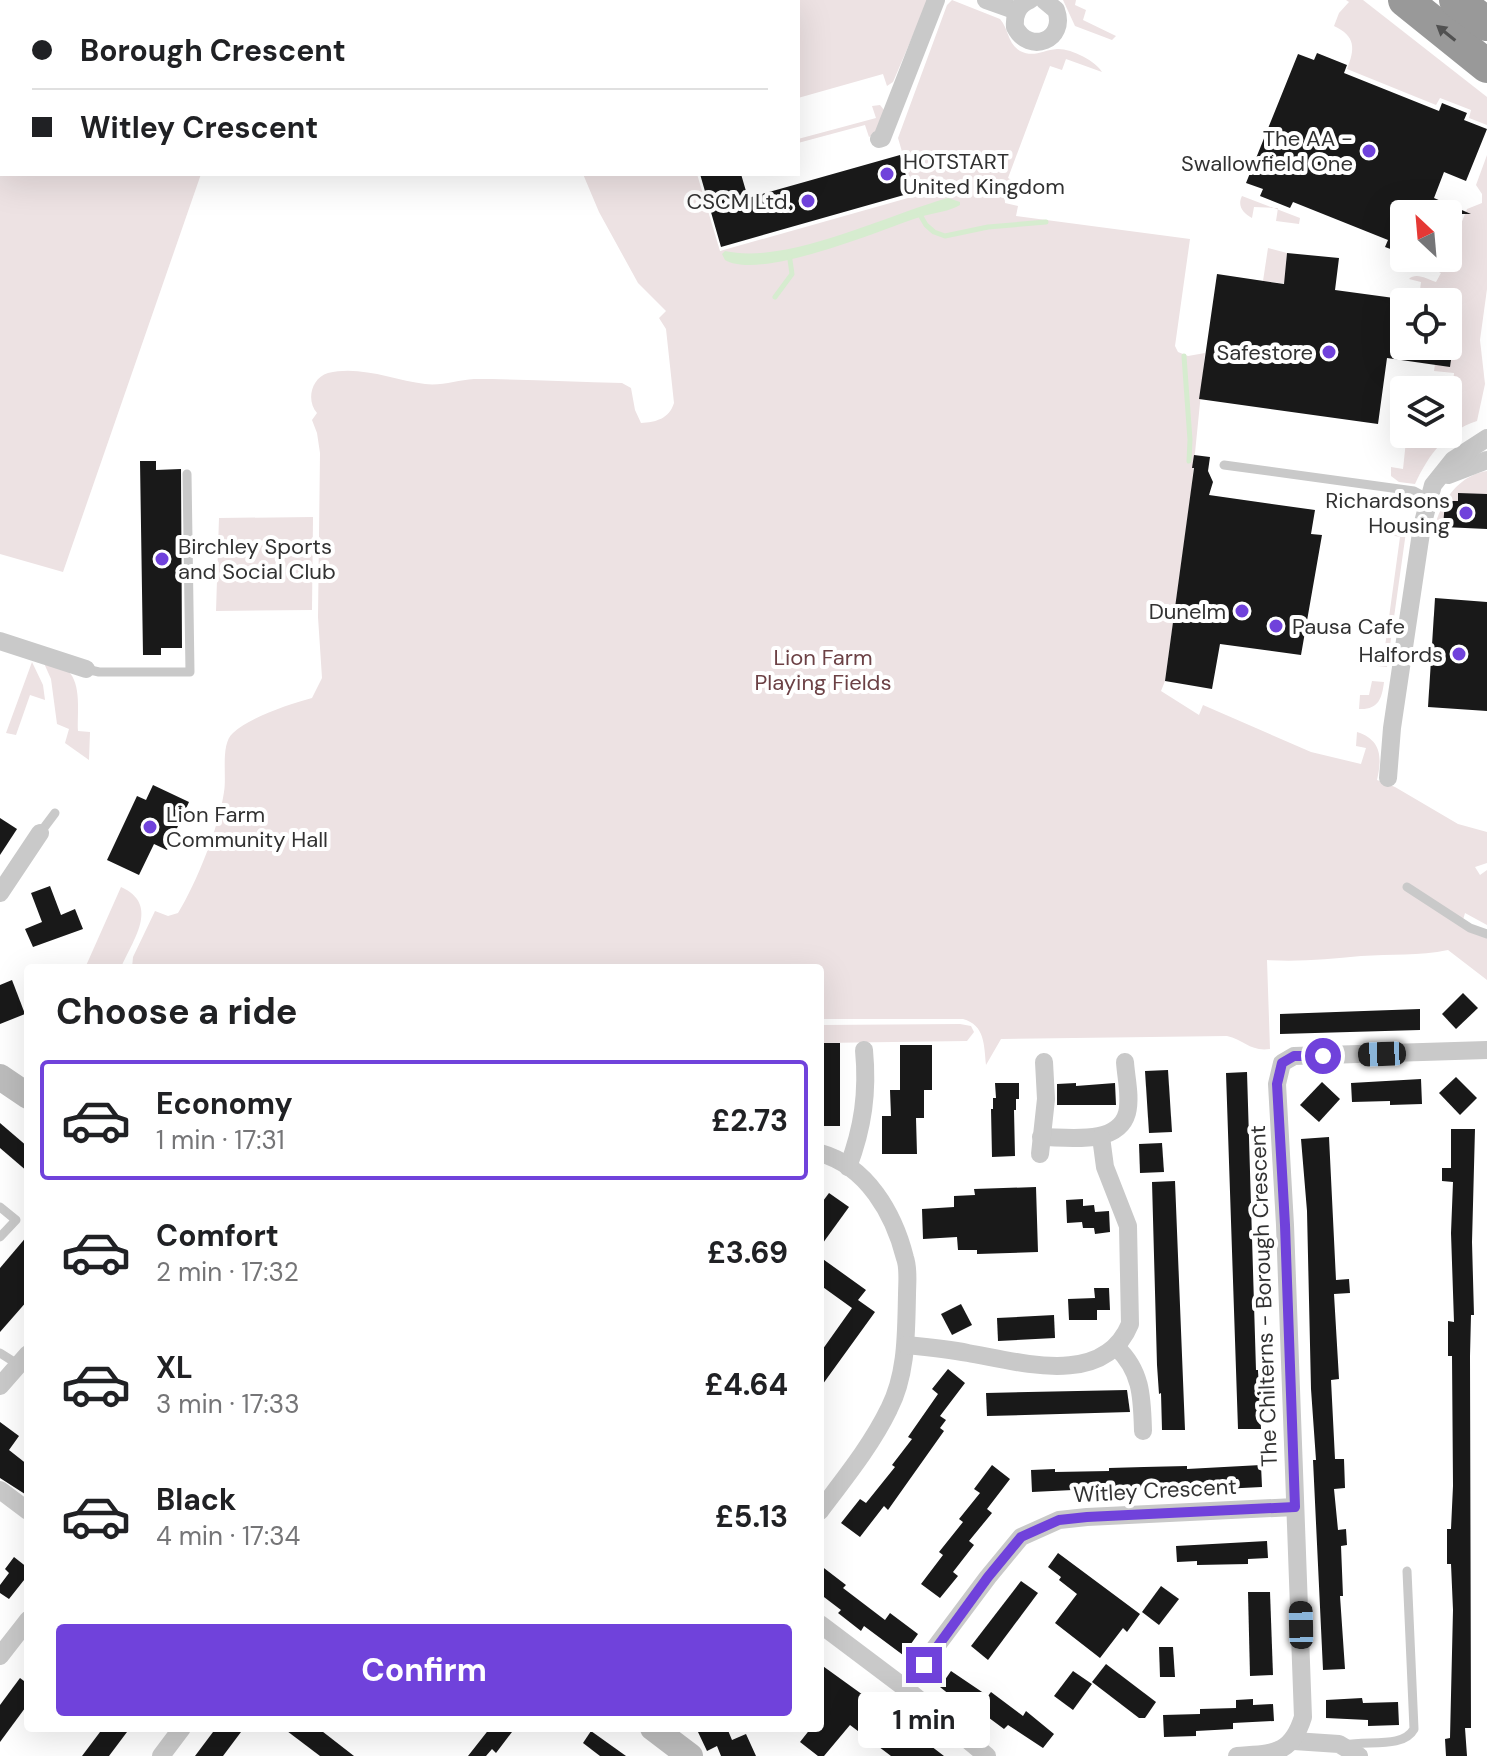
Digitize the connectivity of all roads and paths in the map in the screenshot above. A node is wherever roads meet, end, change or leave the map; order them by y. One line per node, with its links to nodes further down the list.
1 (936, 0): 9 (street)
2 (986, 0): 6 (street)
3 (1044, 0): 6 (street)
4 (1405, 0): 8 (highway, one-way to 4)
5 (1456, 0): 7 (highway)
6 (1024, 6)
7 (1487, 24)
8 (1487, 66)
9 (879, 139)
10 (1487, 438): 14 (street)
11 (1487, 460): 14 (street)
12 (1224, 465): 14 (lane)
13 (187, 474): 16 (lane)
14 (1429, 499): 17 (street)
15 (0, 641): 16 (street)
16 (86, 669)
17 (1388, 778)
18 (55, 813): 19 (lane)
19 (40, 833): 21 (street)
20 (1407, 887): 22 (lane)
21 (0, 893)
22 (1487, 934)
23 (864, 1050): 31 (street)
24 (1487, 1050): 42 (street, The Chilterns - Borough Crescent)
25 (1044, 1062): 29 (street)
26 (1125, 1062): 29 (street)
27 (0, 1077): 28 (street)
28 (24, 1093)
29 (1101, 1137): 35 (street)
30 (824, 1154): 31 (street)
31 (848, 1167): 34 (street)
32 (0, 1207): 33 (lane)
33 (0, 1237)
34 (906, 1345): 35 (street); 41 (street)
35 (1116, 1347): 39 (street)
36 (0, 1353): 37 (lane)
37 (24, 1360): 38 (street)
38 (0, 1386)
39 (1143, 1431)
40 (0, 1490): 43 (street)
41 (824, 1505)
42 (1295, 1507): 48 (street, Witley Crescent); 51 (street, The Chilterns - Borough Crescent)
43 (24, 1508)
44 (1407, 1571): 52 (lane)
45 (24, 1625): 47 (street)
46 (824, 1627): 48 (street)
47 (0, 1656)
48 (905, 1688): 55 (street)
49 (179, 1732): 53 (street)
50 (659, 1732): 54 (street)
51 (1294, 1741): 52 (street); 56 (street)
52 (1351, 1751)
53 (161, 1756)
54 (690, 1756)
55 (987, 1756)
56 (1237, 1756)

